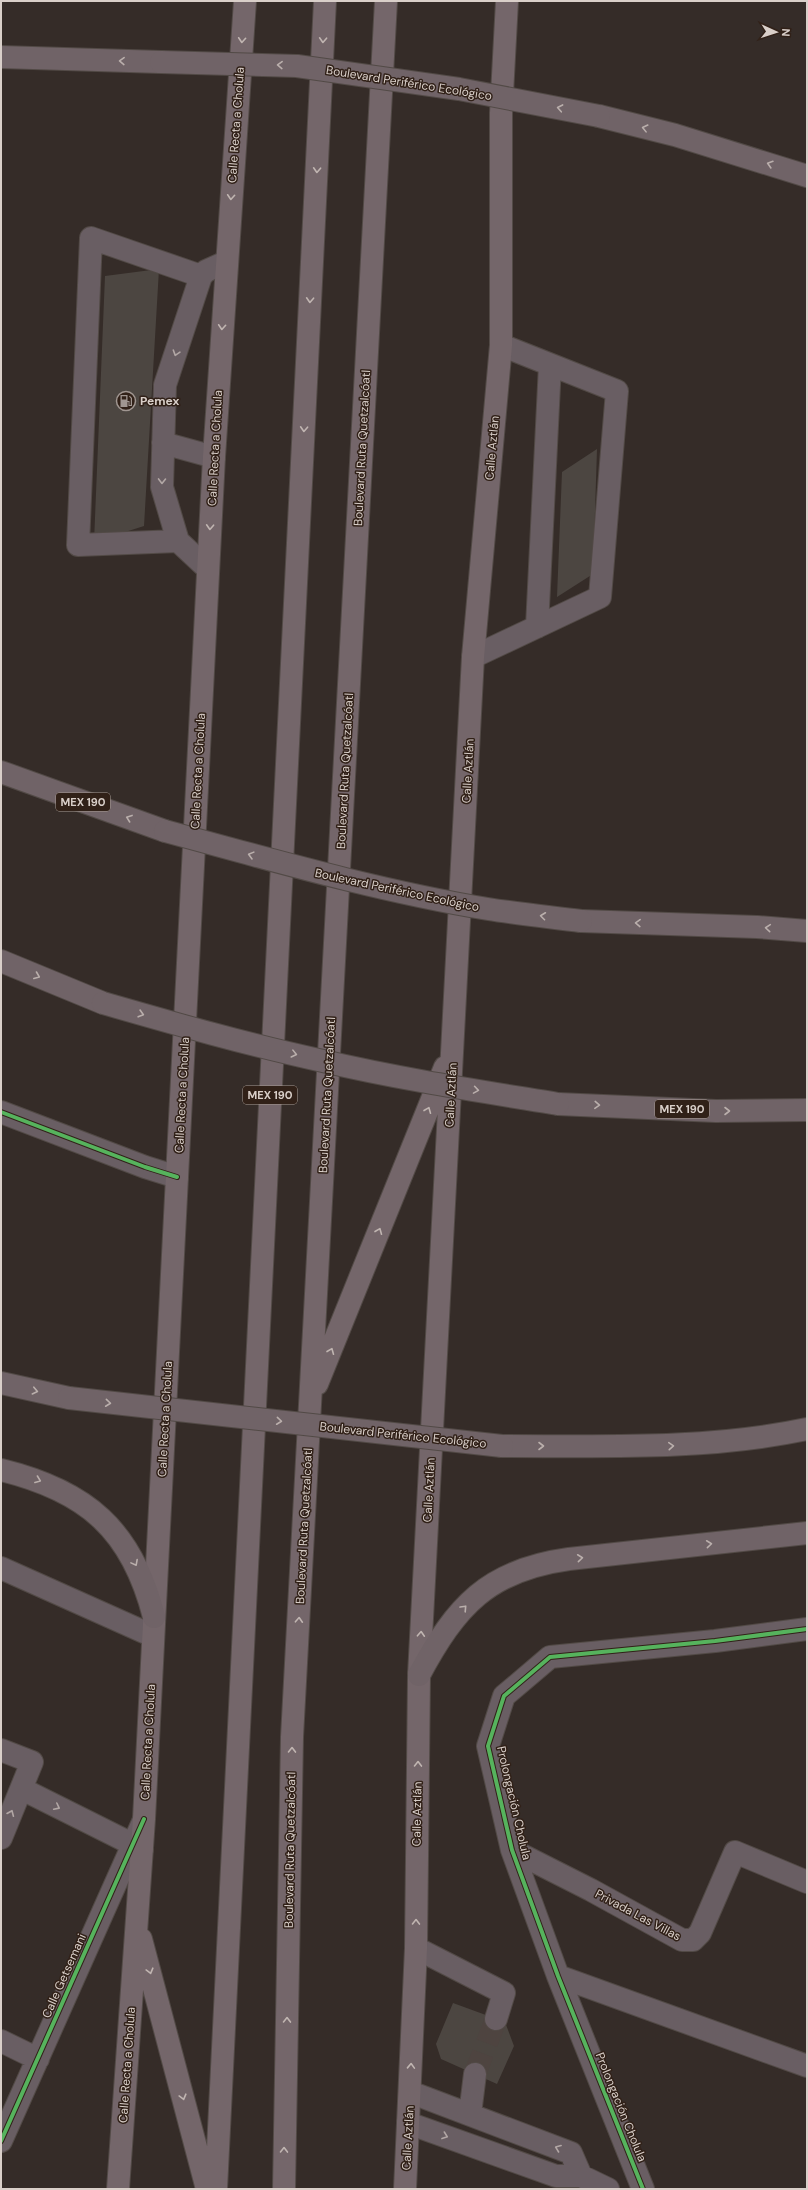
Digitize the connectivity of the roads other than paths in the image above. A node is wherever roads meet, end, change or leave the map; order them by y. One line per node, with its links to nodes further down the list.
1 (325, 1): 55 (main road, MEX 190, one-way to 55)
2 (386, 1): 25 (main road, Boulevard Ruta Quetzalcóatl)
3 (507, 1): 9 (main road, Calle Aztlán)
4 (246, 2): 7 (main road, Calle Recta a Cholula, one-way to 7)
5 (1, 57): 6 (highway, Boulevard Periférico Ecológico, one-way to 5, bridge)
6 (807, 176)
7 (226, 262): 8 (street); 12 (main road, Calle Recta a Cholula, one-way to 12)
8 (201, 276): 11 (street, one-way to 11); 13 (street)
9 (501, 345): 10 (street); 16 (main road, Calle Aztlán)
10 (550, 365): 15 (street); 15 (street)
11 (163, 443): 12 (street); 13 (street, one-way to 13)
12 (214, 457): 14 (main road, Calle Recta a Cholula, one-way to 14)
13 (178, 541): 14 (street)
14 (208, 569): 23 (main road, Calle Recta a Cholula)
15 (537, 627): 16 (street)
16 (474, 657): 20 (main road, Calle Aztlán)
17 (1, 772): 18 (highway, Boulevard Periférico Ecológico / MEX 190, one-way to 17, bridge)
18 (807, 931)
19 (1, 962): 21 (highway, MEX 190, one-way to 21, bridge)
20 (453, 1048): 25 (main road, one-way to 20); 32 (main road, Calle Aztlán, one-way to 20)
21 (807, 1110)
22 (1, 1112): 23 (street)
23 (177, 1177): 30 (main road, Calle Recta a Cholula)
24 (1, 1383): 26 (highway, Boulevard Periférico Ecológico, one-way to 26, bridge)
25 (311, 1400): 56 (main road, Boulevard Ruta Quetzalcóatl, one-way to 25)
26 (807, 1429)
27 (1, 1470): 30 (highway, one-way to 30)
28 (807, 1533): 32 (highway, one-way to 28)
29 (1, 1568): 30 (street)
30 (154, 1627): 36 (main road, Calle Recta a Cholula)
31 (807, 1629): 37 (street, Prolongación Cholula)
32 (419, 1675): 40 (main road, Calle Aztlán, one-way to 32)
33 (1, 1750): 34 (street)
34 (22, 1789): 35 (street, one-way to 34); 36 (street, one-way to 36)
35 (1, 1838)
36 (138, 1847): 39 (main road, Calle Recta a Cholula); 44 (street, Calle Getsemani)
37 (512, 1850): 38 (street, Privada Las Villas); 41 (street, Prolongación Cholula)
38 (807, 1882)
39 (136, 1920): 53 (main road, Calle Recta a Cholula); 54 (main road, one-way to 54)
40 (416, 1948): 42 (street); 47 (main road, Calle Aztlán, one-way to 40)
41 (558, 1976): 45 (street); 60 (street, Prolongación Cholula)
42 (496, 2018)
43 (1, 2041): 44 (street)
44 (38, 2059): 50 (street, Calle Getsemani)
45 (807, 2066)
46 (475, 2074): 48 (street)
47 (410, 2092): 48 (street); 49 (main road, Calle Aztlán)
48 (470, 2114): 52 (street, one-way to 48)
49 (408, 2123): 51 (main road, Calle Aztlán); 52 (street, one-way to 52)
50 (1, 2141)
51 (407, 2165): 57 (main road); 58 (main road, Calle Aztlán)
52 (581, 2176): 59 (street)
53 (118, 2189)
54 (207, 2189)
55 (216, 2189)
56 (284, 2189)
57 (394, 2189)
58 (405, 2189)
59 (608, 2189)
60 (642, 2189)

